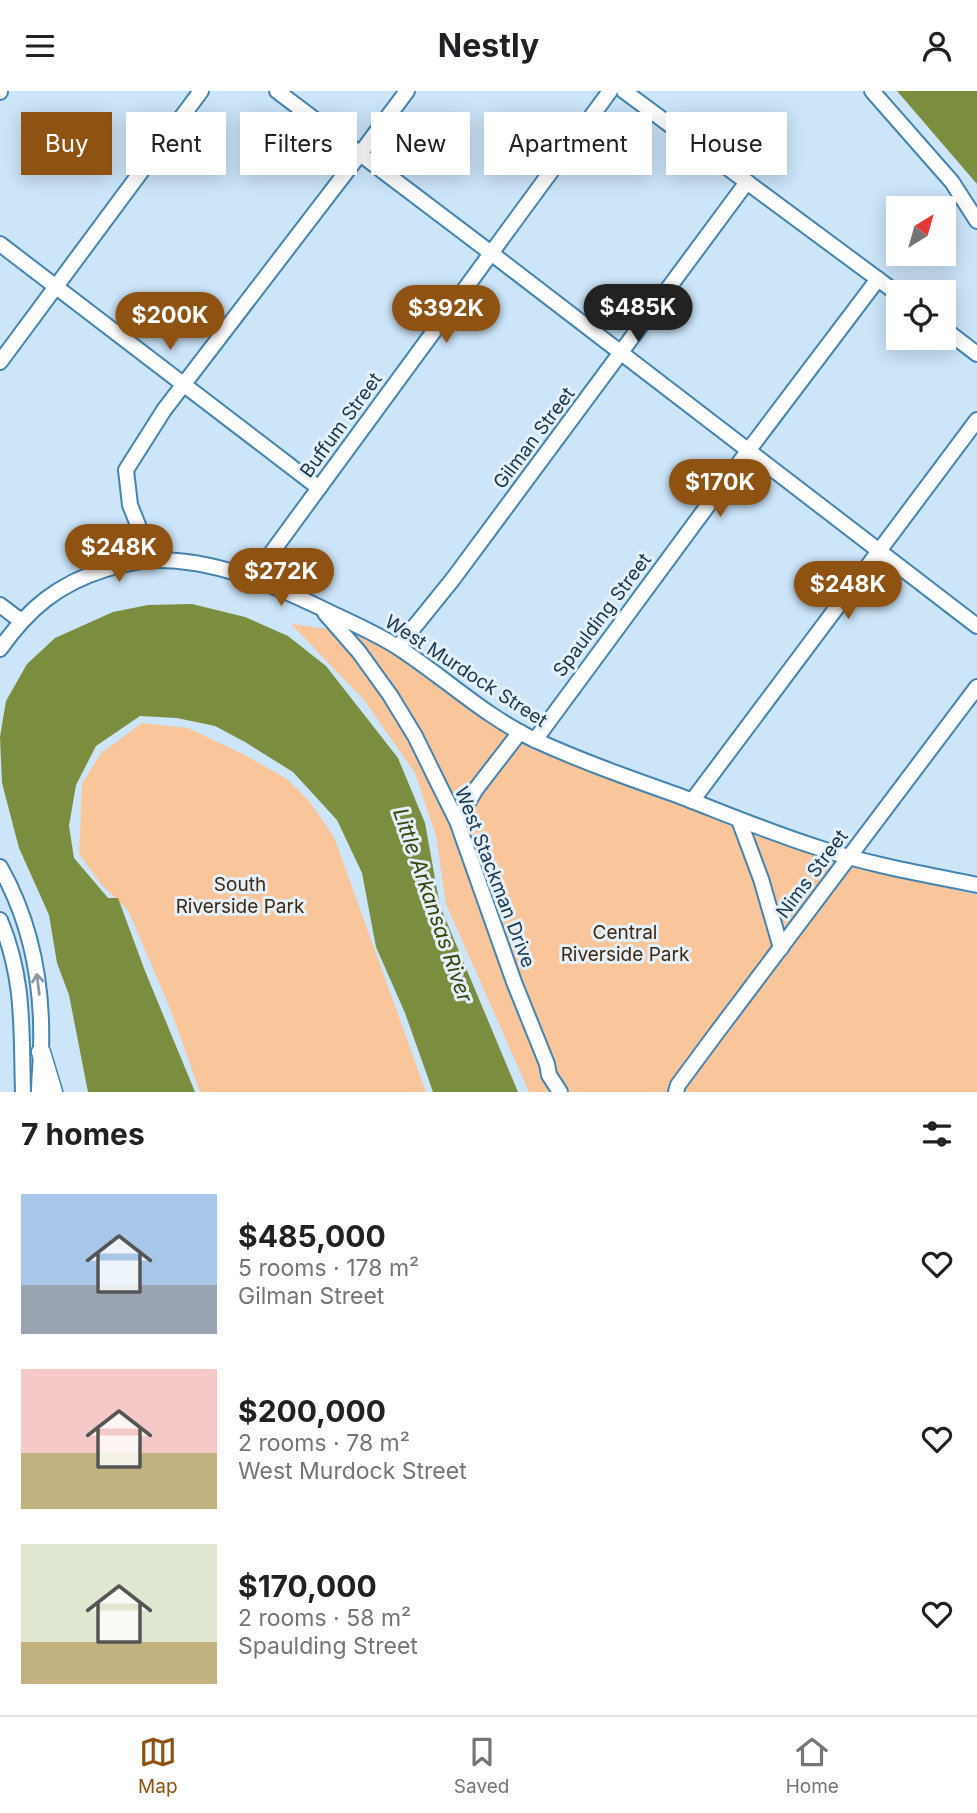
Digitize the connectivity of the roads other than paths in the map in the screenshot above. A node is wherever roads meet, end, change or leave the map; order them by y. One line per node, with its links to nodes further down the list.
1 (201, 91): 14 (street)
2 (277, 91): 7 (street)
3 (407, 91): 7 (street)
4 (610, 91): 11 (street, Buffum Street)
5 (624, 91): 8 (street)
6 (872, 91): 9 (street)
7 (360, 154): 11 (street); 19 (street)
8 (747, 182): 12 (street); 16 (street, Gilman Street)
9 (977, 221)
10 (0, 244): 14 (street)
11 (491, 253): 16 (street); 22 (street, Buffum Street)
12 (878, 279): 13 (street); 21 (street, Spaulding Street)
13 (886, 285)
14 (56, 286): 18 (street); 19 (street)
15 (956, 338): 17 (street)
16 (621, 353): 21 (street); 30 (street, Gilman Street)
17 (977, 354)
18 (0, 362)
19 (184, 384): 22 (street); 24 (street)
20 (977, 420): 23 (street)
21 (748, 451): 23 (street); 34 (street, Spaulding Street)
22 (319, 488): 25 (street, Buffum Street)
23 (879, 552): 29 (street); 35 (street)
24 (152, 560): 25 (street, West Murdock Street); 28 (street, West Murdock Street)
25 (253, 578): 27 (street, West Murdock Street)
26 (0, 605): 28 (street)
27 (322, 609): 30 (street, West Murdock Street); 37 (street, West Stackman Drive)
28 (21, 621): 31 (street, West Murdock Street)
29 (977, 626)
30 (398, 647): 33 (street, West Murdock Street)
31 (0, 649)
32 (977, 687): 38 (street, Nims Street)
33 (520, 732): 34 (street, West Murdock Street); 37 (street)
34 (534, 740): 35 (street, West Murdock Street)
35 (692, 801): 36 (street, West Murdock Street)
36 (739, 820): 38 (street, West Murdock Street); 42 (street)
37 (457, 821): 44 (street, West Stackman Drive)
38 (849, 856): 40 (street, West Murdock Street); 42 (street, Nims Street)
39 (0, 867): 43 (street, one-way to 39)
40 (977, 885)
41 (0, 920): 46 (street)
42 (781, 948): 45 (street, Nims Street)
43 (41, 1052): 47 (street); 48 (main road)
44 (547, 1064): 49 (street, West Stackman Drive); 50 (street, West Stackman Drive)
45 (674, 1090)
46 (23, 1092)
47 (39, 1092)
48 (53, 1092)
49 (560, 1092)
50 (567, 1092)

